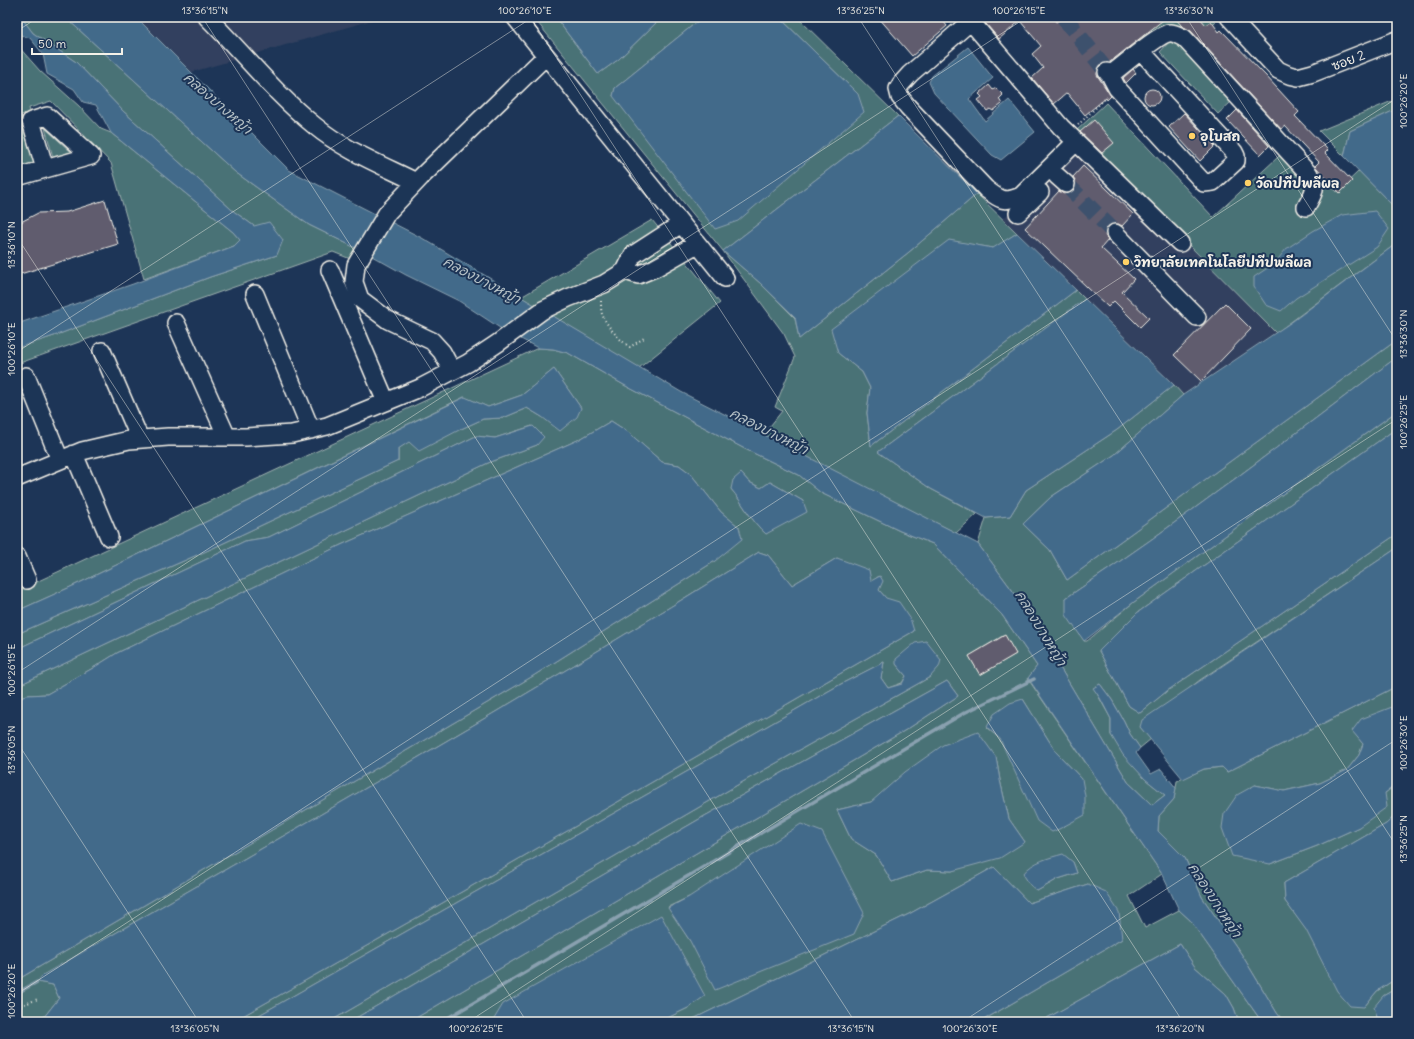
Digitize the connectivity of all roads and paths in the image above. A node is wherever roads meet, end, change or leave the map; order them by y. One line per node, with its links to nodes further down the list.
1 (207, 17): 12 (street)
2 (515, 17): 7 (street)
3 (1229, 17): 5 (street, ซอย 2)
4 (969, 19): 9 (street); 9 (street)
5 (1397, 40)
6 (1141, 51): 8 (street); 8 (street); 13 (street)
7 (546, 56): 12 (street); 15 (street)
8 (1111, 78): 9 (path)
9 (1075, 142): 14 (street); 18 (street)
10 (45, 169): 11 (street)
11 (17, 177)
12 (416, 182): 28 (street)
13 (1306, 207)
14 (1018, 213)
15 (680, 224): 17 (street); 20 (street)
16 (1115, 233): 24 (street)
17 (697, 244): 20 (street); 21 (street)
18 (1180, 244)
19 (330, 270): 30 (street)
20 (625, 271): 22 (street)
21 (725, 278)
22 (593, 289): 26 (path); 28 (street)
23 (254, 294): 31 (street)
24 (1197, 317)
25 (176, 323): 32 (street)
26 (644, 338)
27 (102, 351): 33 (street)
28 (452, 371): 30 (street)
29 (26, 376): 34 (street)
30 (386, 402): 31 (street)
31 (311, 430): 32 (street)
32 (227, 437): 33 (street)
33 (140, 439): 34 (street)
34 (67, 457): 35 (street); 36 (street)
35 (17, 478)
36 (109, 537)
37 (17, 557): 38 (street)
38 (26, 580)
39 (38, 999): 40 (path)
40 (17, 1007)

